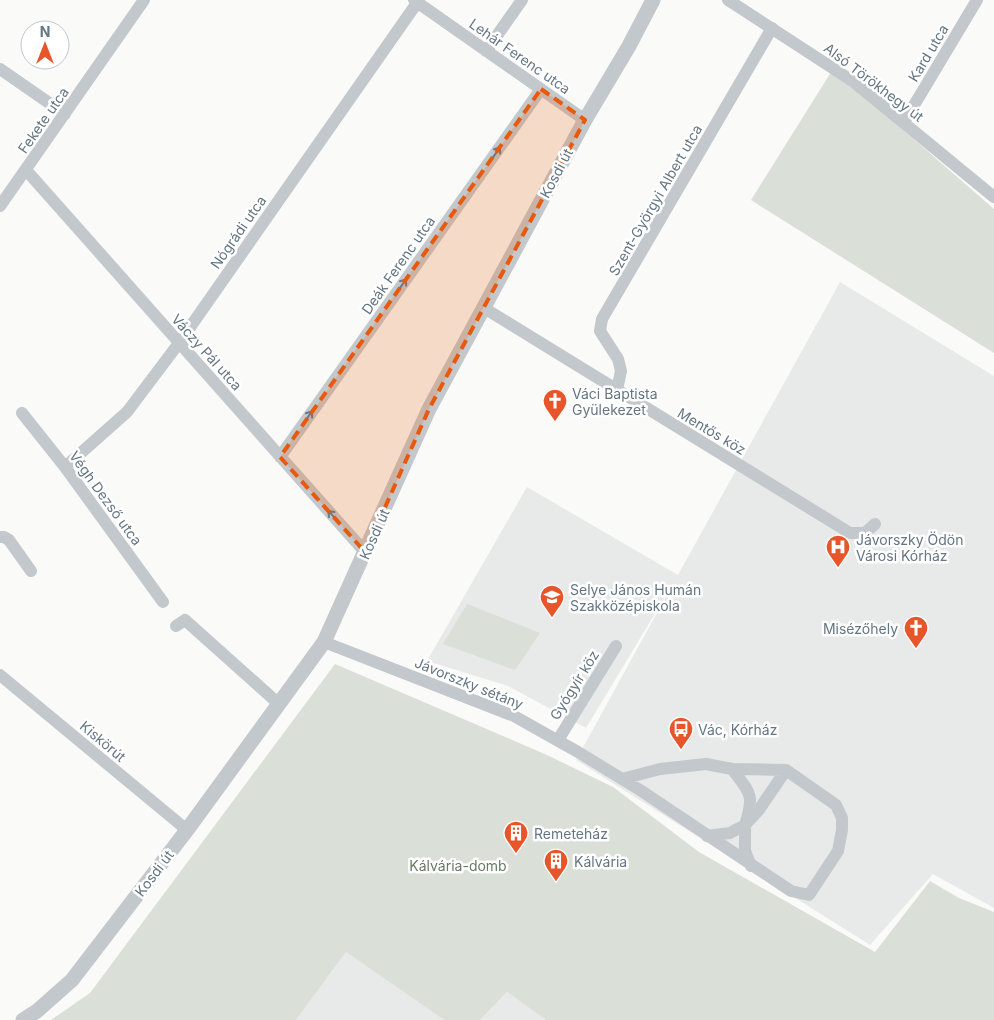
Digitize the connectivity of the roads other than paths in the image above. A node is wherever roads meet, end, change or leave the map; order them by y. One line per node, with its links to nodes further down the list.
1 (144, 0): 11 (street, Fekete utca)
2 (522, 0): 8 (street)
3 (653, 0): 12 (street, Kosdi út)
4 (728, 0): 7 (street, Alsó Törökhegy út)
5 (977, 0): 13 (street, Kard utca)
6 (417, 1): 8 (street, Lehár Ferenc utca); 18 (street, Nógrádi utca)
7 (772, 28): 13 (street, Alsó Törökhegy út); 19 (street, Szent-Györgyi Albert utca)
8 (486, 51): 10 (street, Lehár Ferenc utca)
9 (0, 69): 11 (street)
10 (541, 89): 12 (street, Lehár Ferenc utca); 21 (street, Deák Ferenc utca, one-way to 10)
11 (66, 114): 14 (street, Fekete utca)
12 (585, 120): 17 (street, Kosdi út)
13 (904, 122): 15 (street, Alsó Törökhegy út)
14 (26, 170): 16 (street, Fekete utca); 18 (street, Váczy Pál utca)
15 (994, 197)
16 (0, 206)
17 (484, 308): 19 (street, Mentős köz); 25 (street, Kosdi út)
18 (179, 344): 21 (street, Váczy Pál utca); 22 (street, Nógrádi utca)
19 (617, 390): 23 (street, Mentős köz)
20 (22, 413): 22 (street, Végh Dezső utca)
21 (280, 457): 25 (street, Váczy Pál utca, one-way to 21)
22 (65, 467): 27 (street, Végh Dezső utca)
23 (874, 524)
24 (0, 537): 26 (street)
25 (366, 552): 29 (street, Kosdi út)
26 (31, 571)
27 (163, 602)
28 (176, 626): 32 (street)
29 (324, 642): 32 (street, Kosdi út); 33 (street, Jávorszky sétány)
30 (616, 646): 33 (street, Gyógyír köz)
31 (0, 675): 38 (street, Kiskörút)
32 (279, 704): 38 (street, Kosdi út)
33 (558, 740): 36 (street, Jávorszky sétány)
34 (732, 769): 35 (street); 36 (street); 37 (street)
35 (786, 770): 37 (street); 40 (street)
36 (622, 778): 39 (street, Jávorszky sétány)
37 (745, 825): 39 (street); 40 (street)
38 (187, 830): 41 (street, Kosdi út)
39 (707, 836): 40 (street, Jávorszky sétány)
40 (751, 866)
41 (23, 1020)

